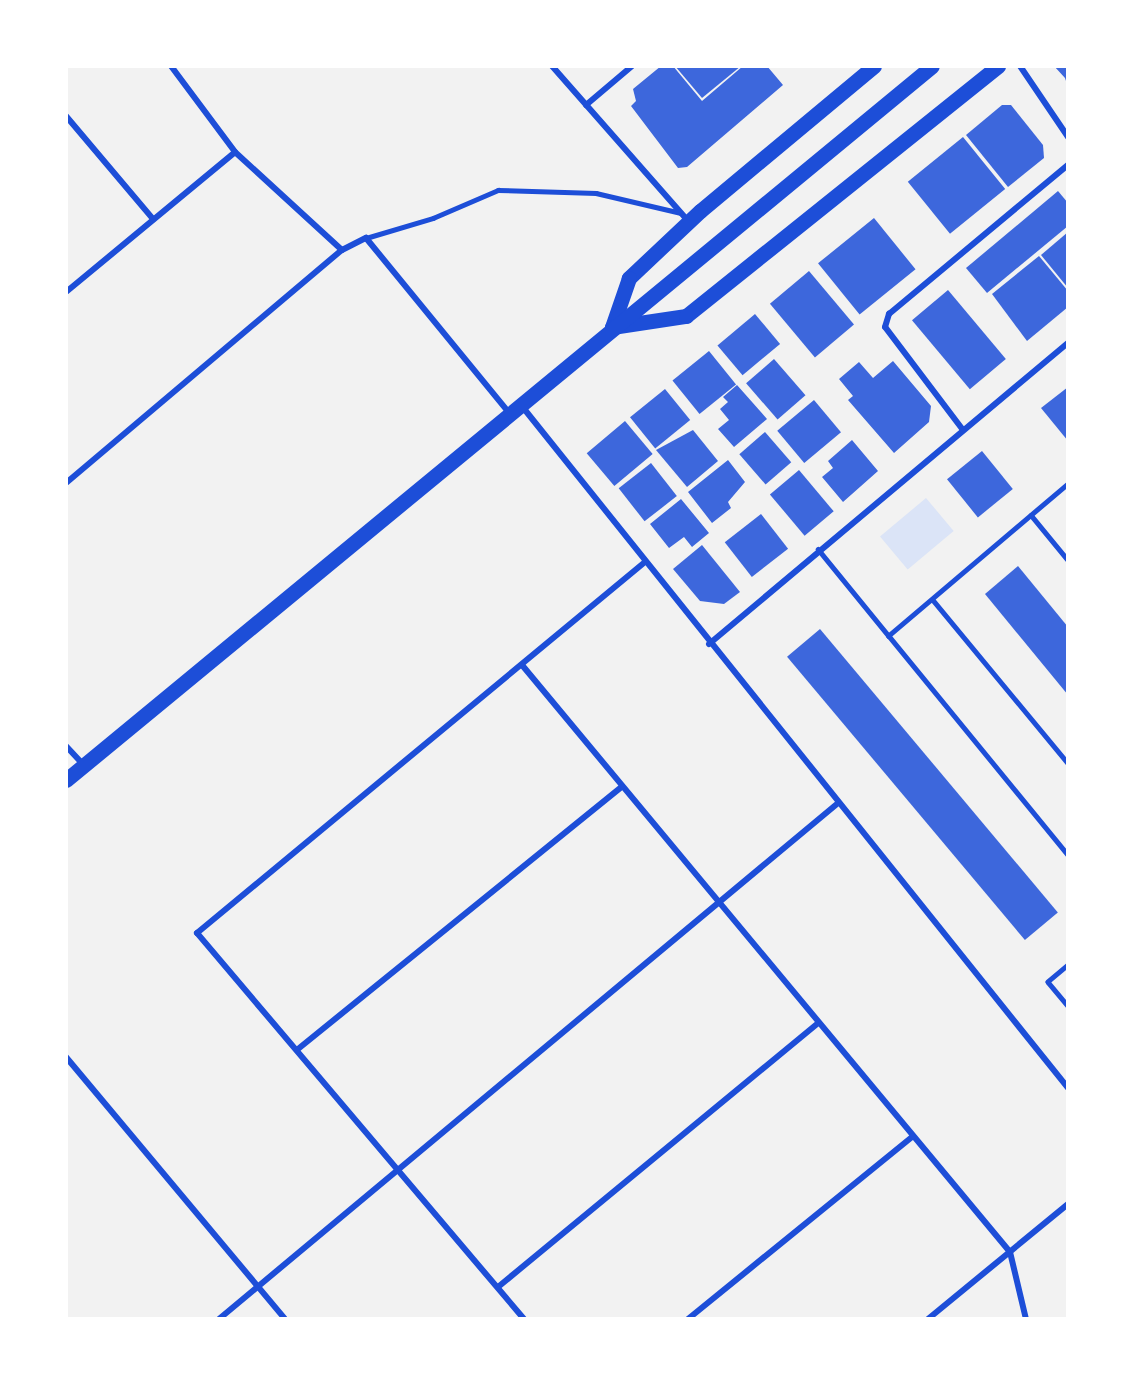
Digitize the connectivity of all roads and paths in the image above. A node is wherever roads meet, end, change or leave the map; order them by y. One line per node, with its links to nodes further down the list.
1 (171, 66): 11 (street)
2 (552, 66): 8 (street)
3 (633, 66): 8 (street)
4 (874, 66): 13 (main road)
5 (932, 66): 18 (main road)
6 (998, 66): 18 (main road)
7 (1020, 66): 10 (street)
8 (586, 105): 13 (street)
9 (66, 116): 14 (street)
10 (1068, 137)
11 (235, 152): 14 (street); 16 (street)
12 (1068, 165): 21 (street)
13 (685, 217): 15 (lane); 18 (main road)
14 (153, 219): 17 (street)
15 (366, 238): 16 (street); 20 (street)
16 (342, 250): 22 (street)
17 (66, 292)
18 (612, 327): 20 (main road)
19 (1068, 344): 21 (street)
20 (515, 409): 27 (street); 34 (main road)
21 (963, 430): 25 (street)
22 (66, 483)
23 (1068, 484): 24 (lane)
24 (1031, 515): 26 (lane); 28 (lane)
25 (818, 549): 29 (lane); 30 (street)
26 (1068, 560)
27 (645, 562): 30 (street); 31 (street)
28 (933, 600): 29 (lane); 33 (lane)
29 (889, 636): 38 (lane)
30 (709, 644): 37 (street)
31 (522, 665): 36 (street); 43 (street)
32 (66, 746): 34 (street)
33 (1068, 763)
34 (84, 766): 35 (main road)
35 (66, 780)
36 (621, 788): 39 (street); 43 (street)
37 (837, 804): 39 (street); 45 (street)
38 (1068, 855)
39 (718, 905): 42 (street); 47 (street)
40 (1068, 965): 41 (lane)
41 (1068, 1006)
42 (817, 1024): 46 (street); 51 (street)
43 (298, 1049): 47 (street)
44 (66, 1057): 50 (street)
45 (1068, 1088)
46 (912, 1137): 49 (street); 55 (street)
47 (399, 1170): 50 (street); 51 (street)
48 (1068, 1204): 49 (street)
49 (1010, 1252): 56 (street); 57 (street)
50 (258, 1287): 52 (street); 53 (street)
51 (498, 1287): 54 (street)
52 (219, 1319)
53 (285, 1319)
54 (524, 1319)
55 (688, 1319)
56 (928, 1319)
57 (1026, 1319)

